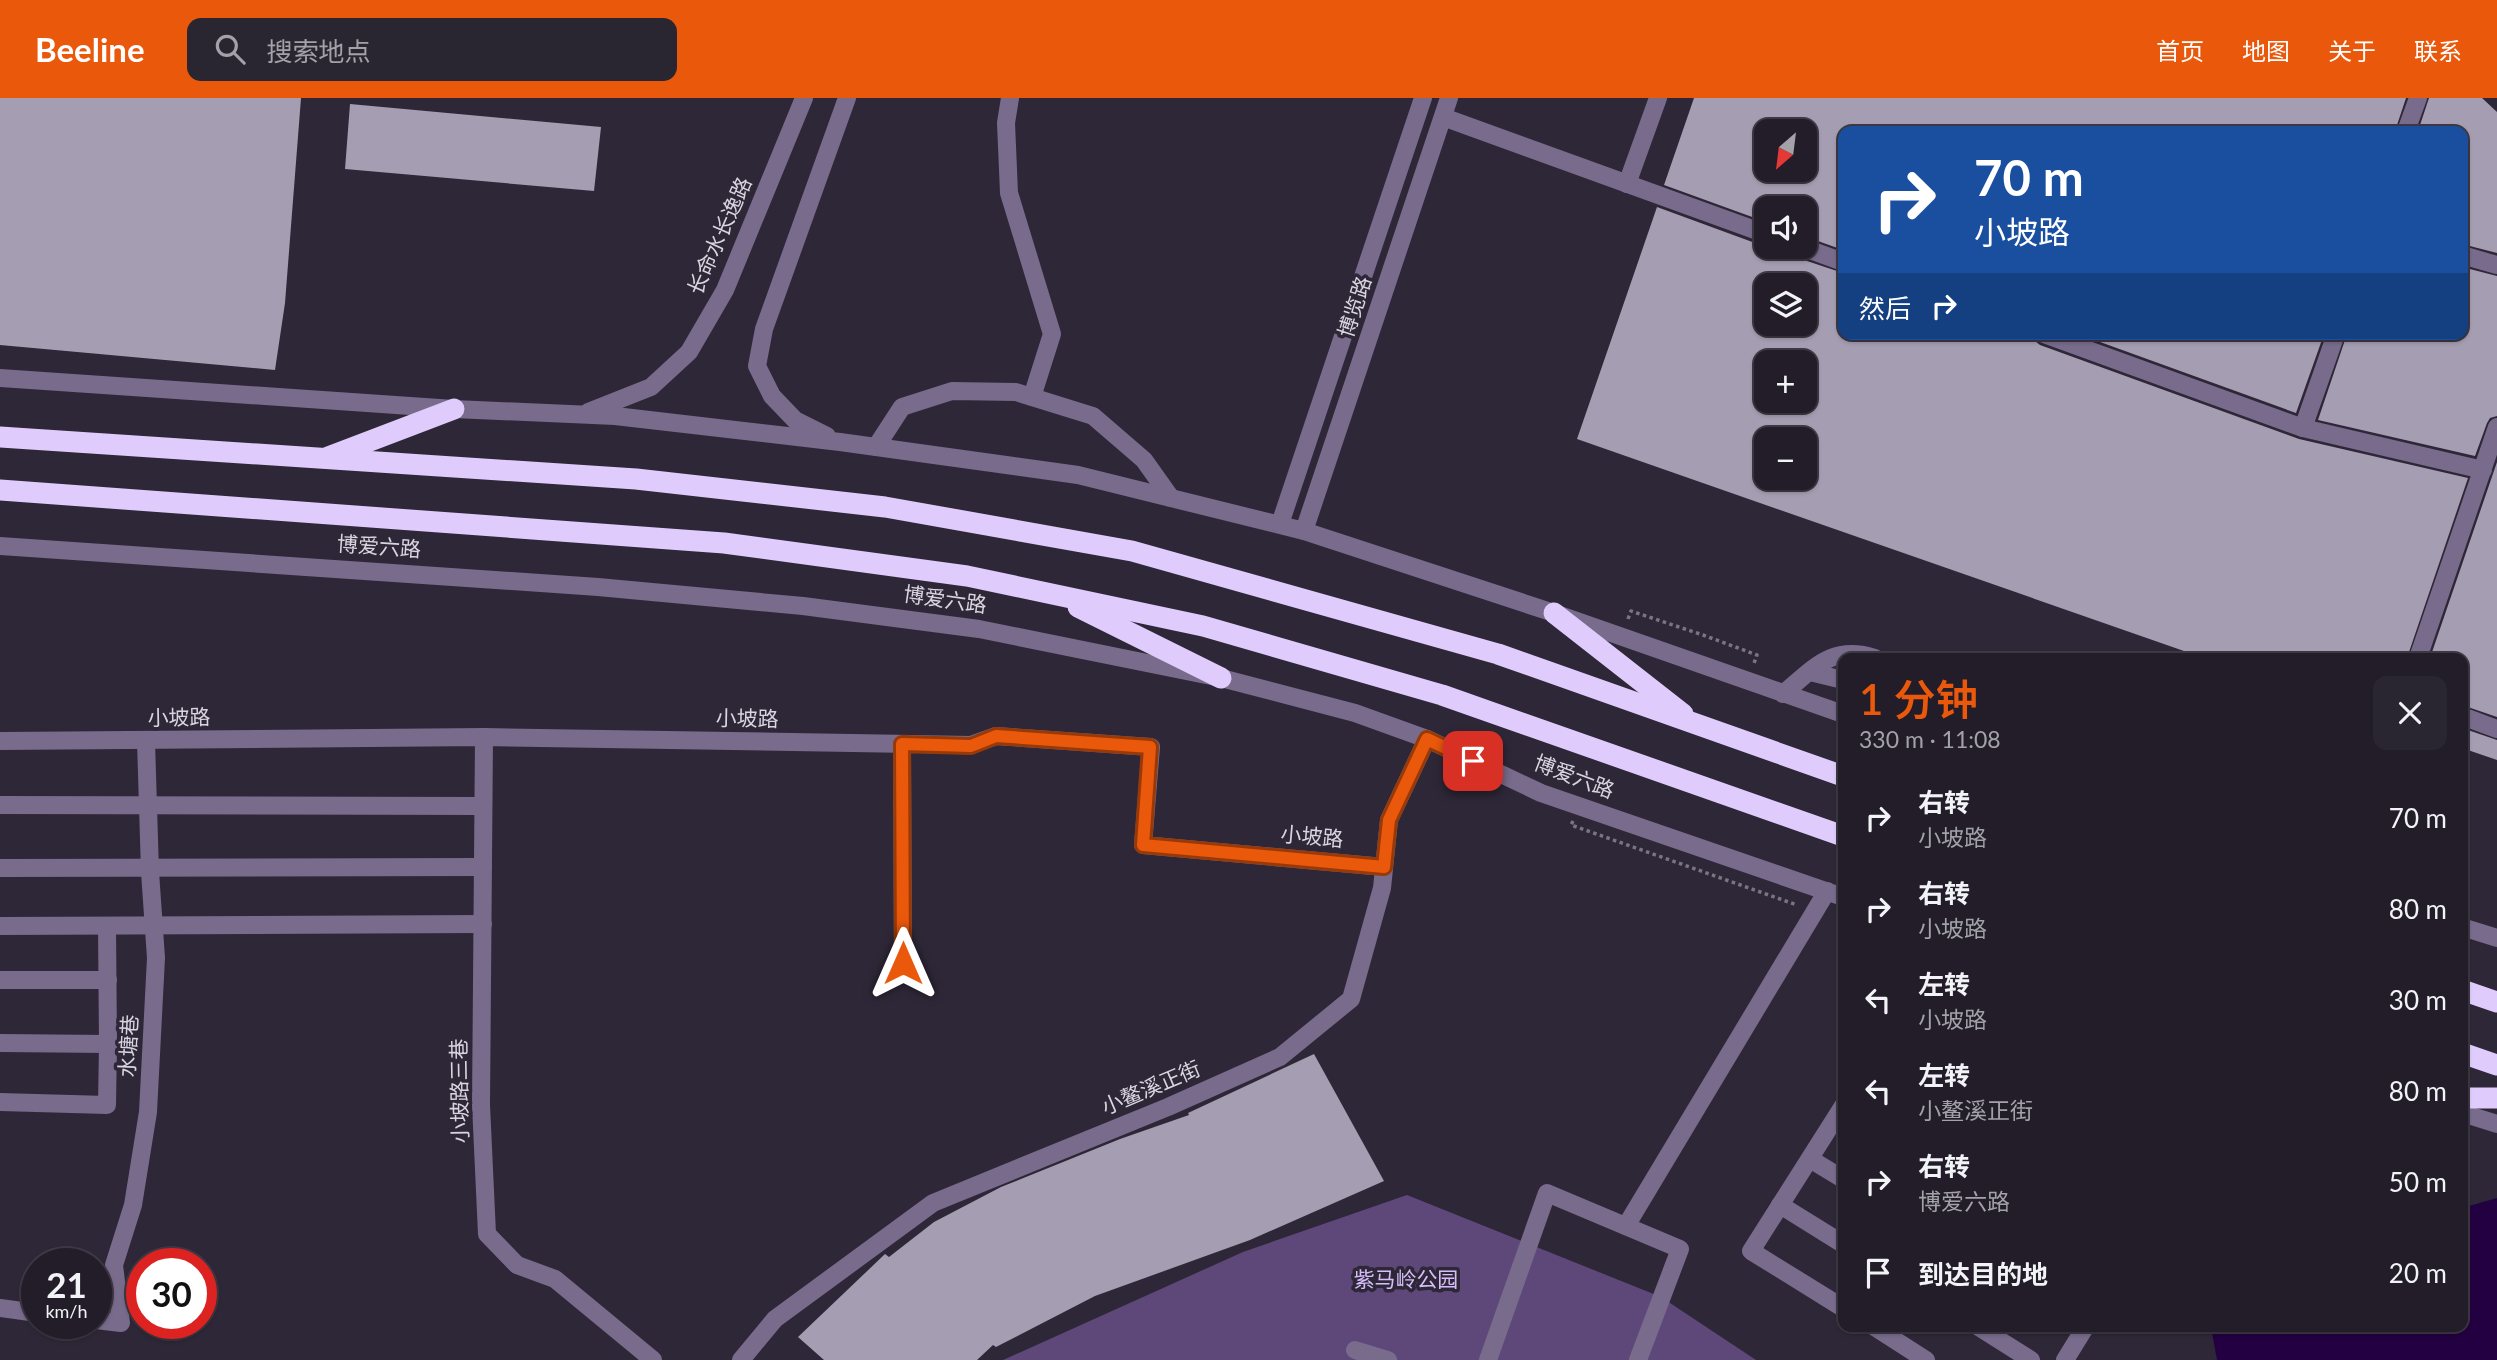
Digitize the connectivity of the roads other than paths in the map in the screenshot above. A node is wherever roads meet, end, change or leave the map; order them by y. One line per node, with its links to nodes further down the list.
1 (804, 98): 21 (street, 长命水长逸路)
2 (846, 98): 25 (street)
3 (1010, 98): 19 (street)
4 (1423, 98): 31 (street, 博览路)
5 (1449, 98): 8 (street, 博览路)
6 (1658, 98): 10 (street)
7 (2418, 98): 9 (street)
8 (1443, 117): 10 (street); 32 (street, 博览路)
9 (2408, 126)
10 (1627, 184): 11 (street)
11 (1754, 230)
12 (1817, 252): 14 (street)
13 (2468, 257): 15 (street)
14 (1838, 259)
15 (2497, 265)
16 (2061, 340): 23 (street)
17 (2334, 340): 23 (street)
18 (0, 378): 20 (street)
19 (1032, 397): 26 (street); 30 (street)
20 (454, 409): 21 (street); 27 (highway)
21 (582, 415): 25 (street)
22 (2497, 427): 28 (street)
23 (2303, 428): 28 (street)
24 (0, 437): 27 (highway)
25 (840, 442): 26 (street)
26 (876, 447): 30 (street)
27 (321, 460): 44 (highway)
28 (2483, 470): 36 (street)
29 (0, 490): 34 (highway, 博爱六路)
30 (1171, 498): 31 (street)
31 (1280, 524): 32 (street)
32 (1304, 531): 35 (street)
33 (0, 546): 39 (street, 博爱六路)
34 (1052, 594): 39 (highway); 55 (highway, 博爱六路)
35 (1554, 613): 41 (street); 44 (highway)
36 (2420, 653)
37 (1838, 655): 38 (street)
38 (1810, 672): 40 (street); 41 (street)
39 (1221, 678): 47 (street, 博爱六路)
40 (1838, 679)
41 (1783, 694): 42 (street)
42 (1838, 713)
43 (2468, 718): 45 (street)
44 (1699, 726): 51 (highway)
45 (2497, 729)
46 (484, 737): 49 (street, 小坡路); 50 (street, 小坡路); 54 (street, 小坡路三巷)
47 (1427, 739): 57 (street, 小鳌溪正街); 60 (street, 博爱六路)
48 (0, 741): 49 (street, 小坡路)
49 (146, 741): 53 (street, 水塘巷)
50 (902, 744): 57 (street, 小坡路); 67 (street)
51 (1838, 774)
52 (0, 806): 53 (street)
53 (148, 806): 54 (street); 59 (street, 水塘巷)
54 (483, 806): 56 (street, 小坡路三巷)
55 (1838, 834)
56 (483, 867): 59 (street); 61 (street, 小坡路三巷)
57 (1384, 867): 96 (street, 小鳌溪正街)
58 (0, 868): 59 (street)
59 (150, 868): 64 (street, 水塘巷)
60 (1835, 894): 85 (street)
61 (482, 924): 64 (street); 95 (street, 小坡路三巷)
62 (0, 926): 63 (street)
63 (107, 926): 64 (street); 69 (street)
64 (153, 926): 90 (street, 水塘巷)
65 (2468, 929): 66 (street)
66 (2497, 938)
67 (903, 963)
68 (0, 980): 69 (street)
69 (108, 980): 73 (street)
70 (2468, 992): 71 (highway)
71 (2497, 1002)
72 (0, 1043): 73 (street)
73 (108, 1044): 78 (street)
74 (2468, 1055): 75 (highway)
75 (2497, 1065)
76 (2468, 1098): 77 (highway)
77 (2497, 1098)
78 (0, 1102)
79 (2468, 1115): 81 (street)
80 (1838, 1116): 82 (street)
81 (2497, 1124)
82 (1810, 1159): 83 (street); 84 (street)
83 (1838, 1176)
84 (1780, 1205): 86 (street); 87 (street)
85 (1626, 1226): 98 (street); 99 (street)
86 (1838, 1241)
87 (1838, 1305)
88 (0, 1308): 89 (street)
89 (21, 1310)
90 (112, 1322)
91 (1882, 1332): 100 (street)
92 (1987, 1332): 101 (street)
93 (2082, 1332): 102 (street)
94 (1355, 1350): 97 (street)
95 (653, 1360)
96 (741, 1360)
97 (1388, 1360)
98 (1488, 1360)
99 (1638, 1360)
100 (1926, 1360)
101 (2031, 1360)
102 (2065, 1360)

